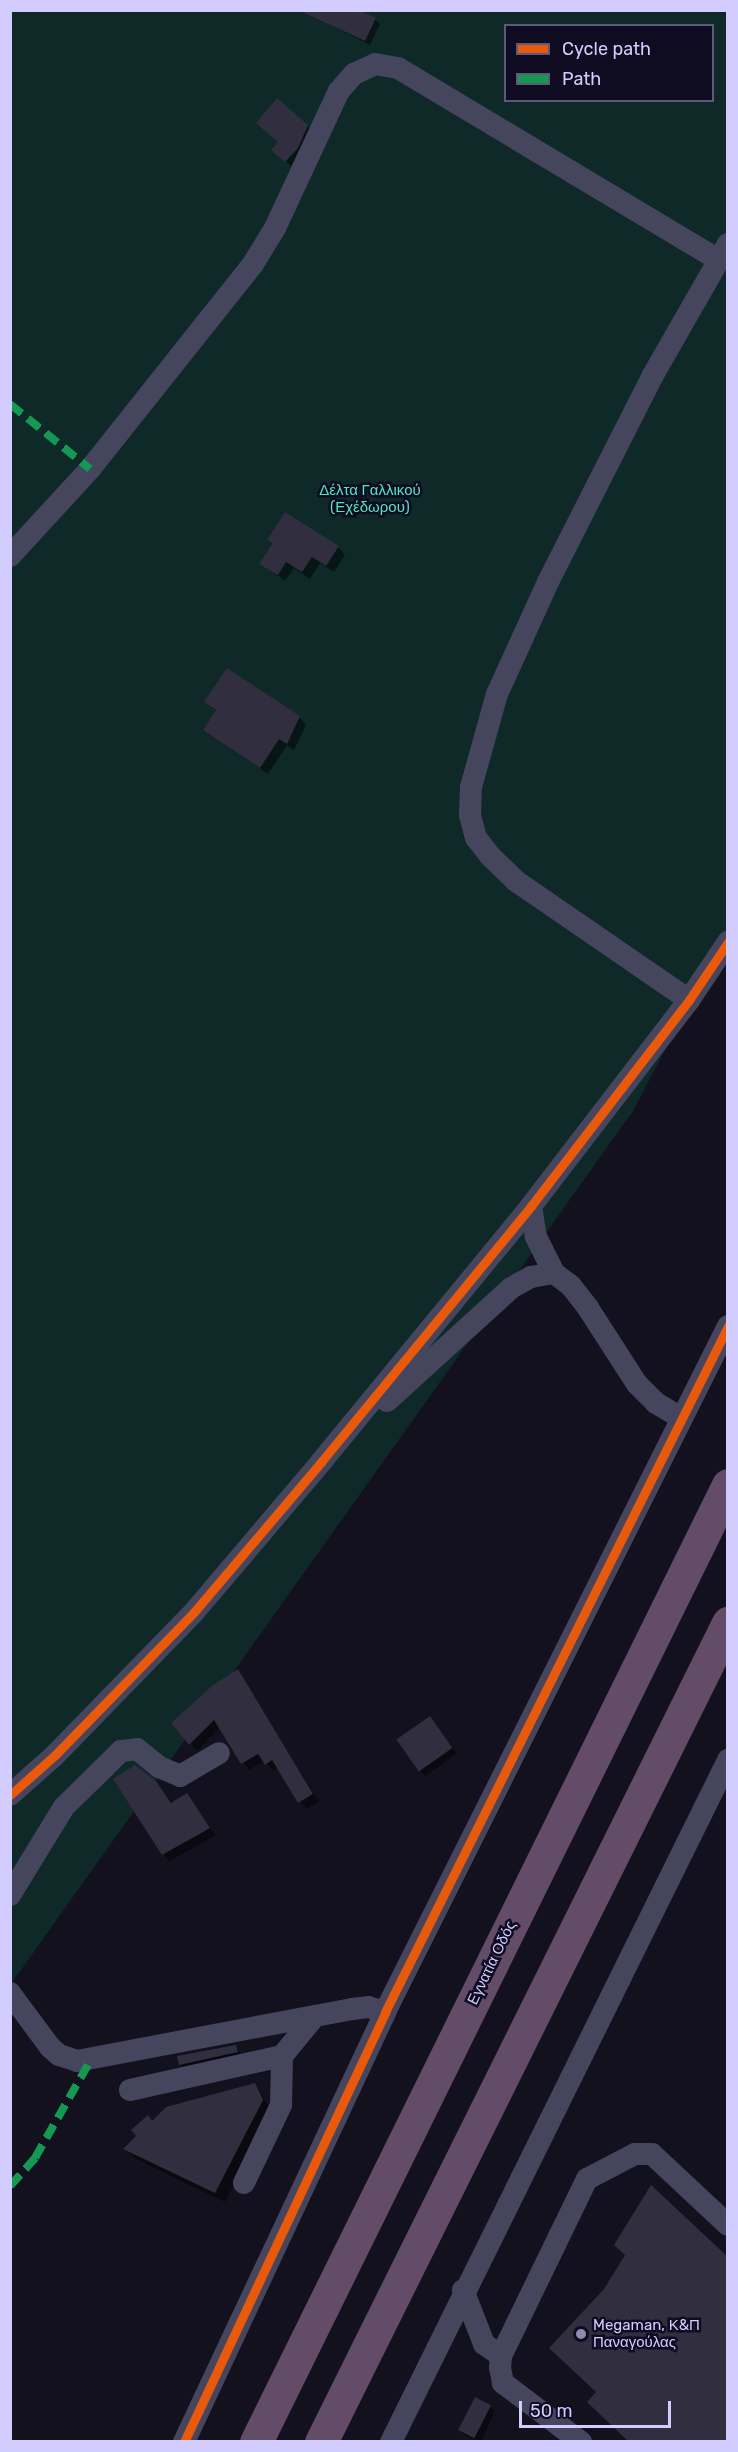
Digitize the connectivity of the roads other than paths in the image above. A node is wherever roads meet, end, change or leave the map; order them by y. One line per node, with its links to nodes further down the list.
1 (723, 252): 2 (street); 4 (street)
2 (10, 556)
3 (728, 942): 4 (street)
4 (689, 1000): 5 (street)
5 (531, 1206): 6 (street); 9 (street)
6 (554, 1273): 8 (street); 9 (street)
7 (728, 1326): 8 (street)
8 (681, 1418): 17 (street)
9 (321, 1462): 14 (street)
10 (728, 1485): 26 (highway, Εγνατία Οδός)
11 (728, 1623): 27 (highway)
12 (219, 1753): 15 (street)
13 (728, 1760): 23 (street)
14 (10, 1795)
15 (10, 1894)
16 (10, 1993): 18 (street)
17 (385, 2012): 18 (street); 25 (street)
18 (315, 2016): 19 (street)
19 (282, 2056): 20 (street); 21 (street)
20 (130, 2090)
21 (244, 2183)
22 (728, 2225): 24 (street)
23 (463, 2290): 24 (street); 28 (street)
24 (501, 2356): 29 (street)
25 (184, 2442)
26 (256, 2442)
27 (321, 2442)
28 (391, 2442)
29 (581, 2442)

